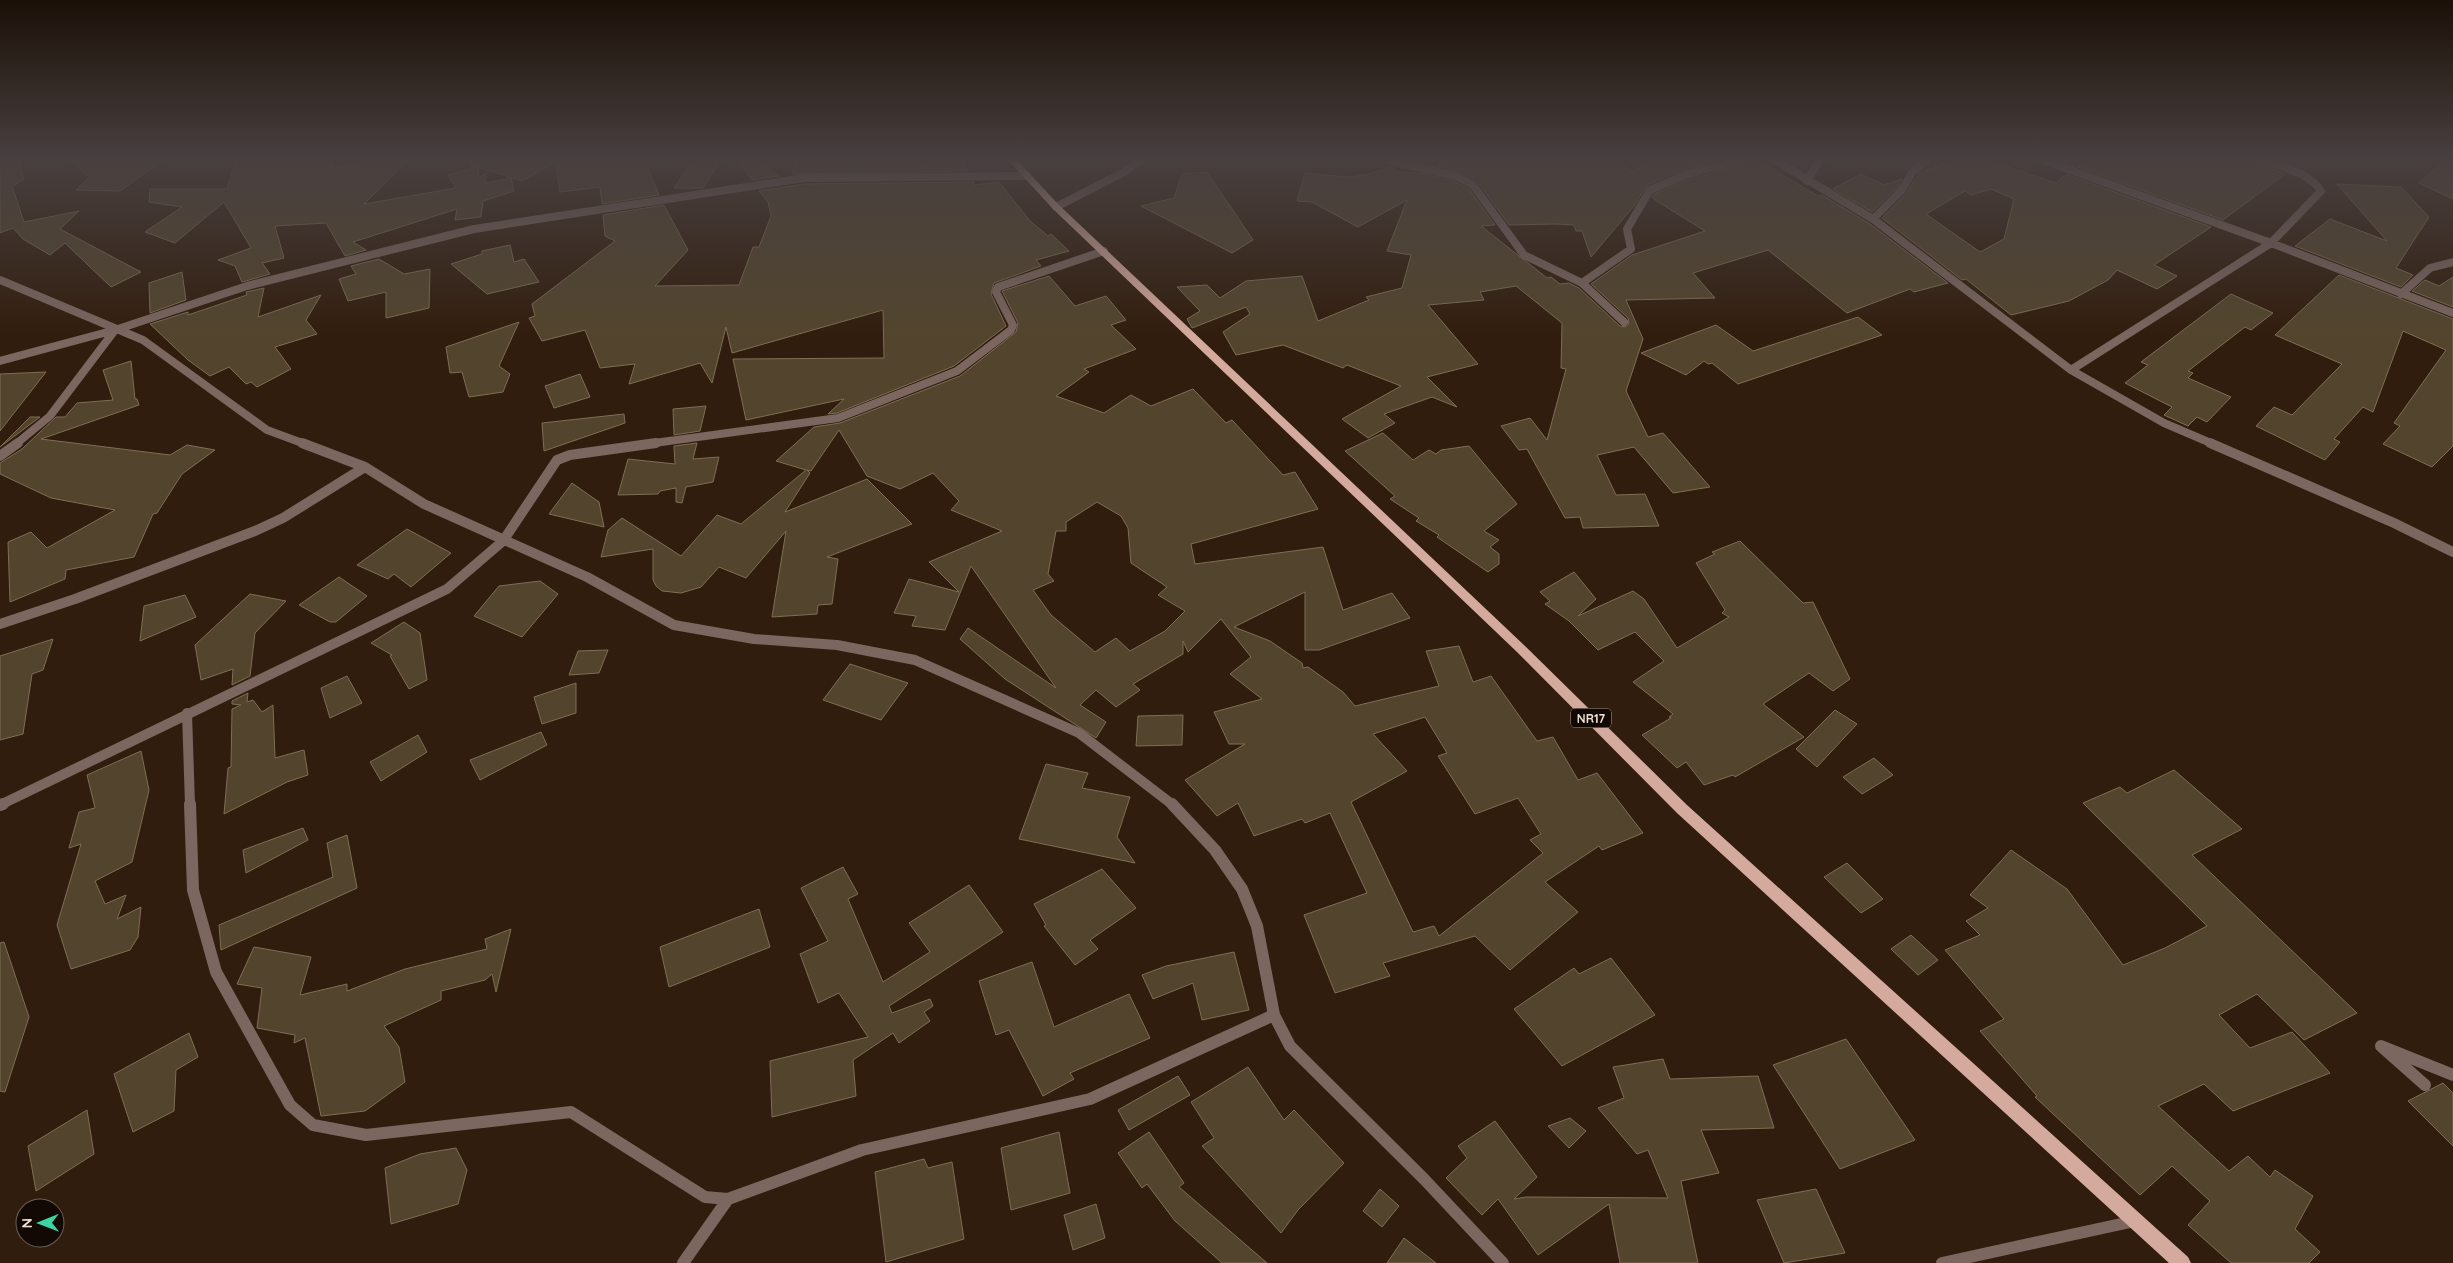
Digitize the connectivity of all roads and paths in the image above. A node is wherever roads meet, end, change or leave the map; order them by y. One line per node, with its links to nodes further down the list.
1 (534, 219): 16 (street)
2 (1069, 219): 9 (main road, NR17)
3 (1498, 219): 12 (street)
4 (1633, 219): 12 (street)
5 (1873, 219): 18 (street)
6 (2206, 219): 8 (street)
7 (2295, 219): 8 (street)
8 (2272, 243): 13 (street); 18 (street)
9 (1104, 251): 21 (street); 30 (main road, NR17)
10 (2453, 262): 13 (street)
11 (0, 280): 16 (street)
12 (1582, 283): 15 (street)
13 (2401, 294): 14 (street)
14 (2453, 313)
15 (1624, 322)
16 (115, 330): 17 (street); 19 (street); 20 (street)
17 (0, 361)
18 (2071, 370): 22 (street)
19 (0, 456)
20 (365, 468): 21 (street); 23 (street)
21 (503, 541): 24 (street); 26 (street)
22 (2453, 552)
23 (0, 624)
24 (187, 713): 25 (street); 29 (street)
25 (0, 805)
26 (1274, 1015): 29 (street); 32 (street)
27 (2453, 1075): 28 (street)
28 (2425, 1085)
29 (728, 1200): 31 (street)
30 (2136, 1221): 33 (street); 34 (main road, NR17)
31 (684, 1263)
32 (1503, 1263)
33 (1942, 1263)
34 (2182, 1263)

